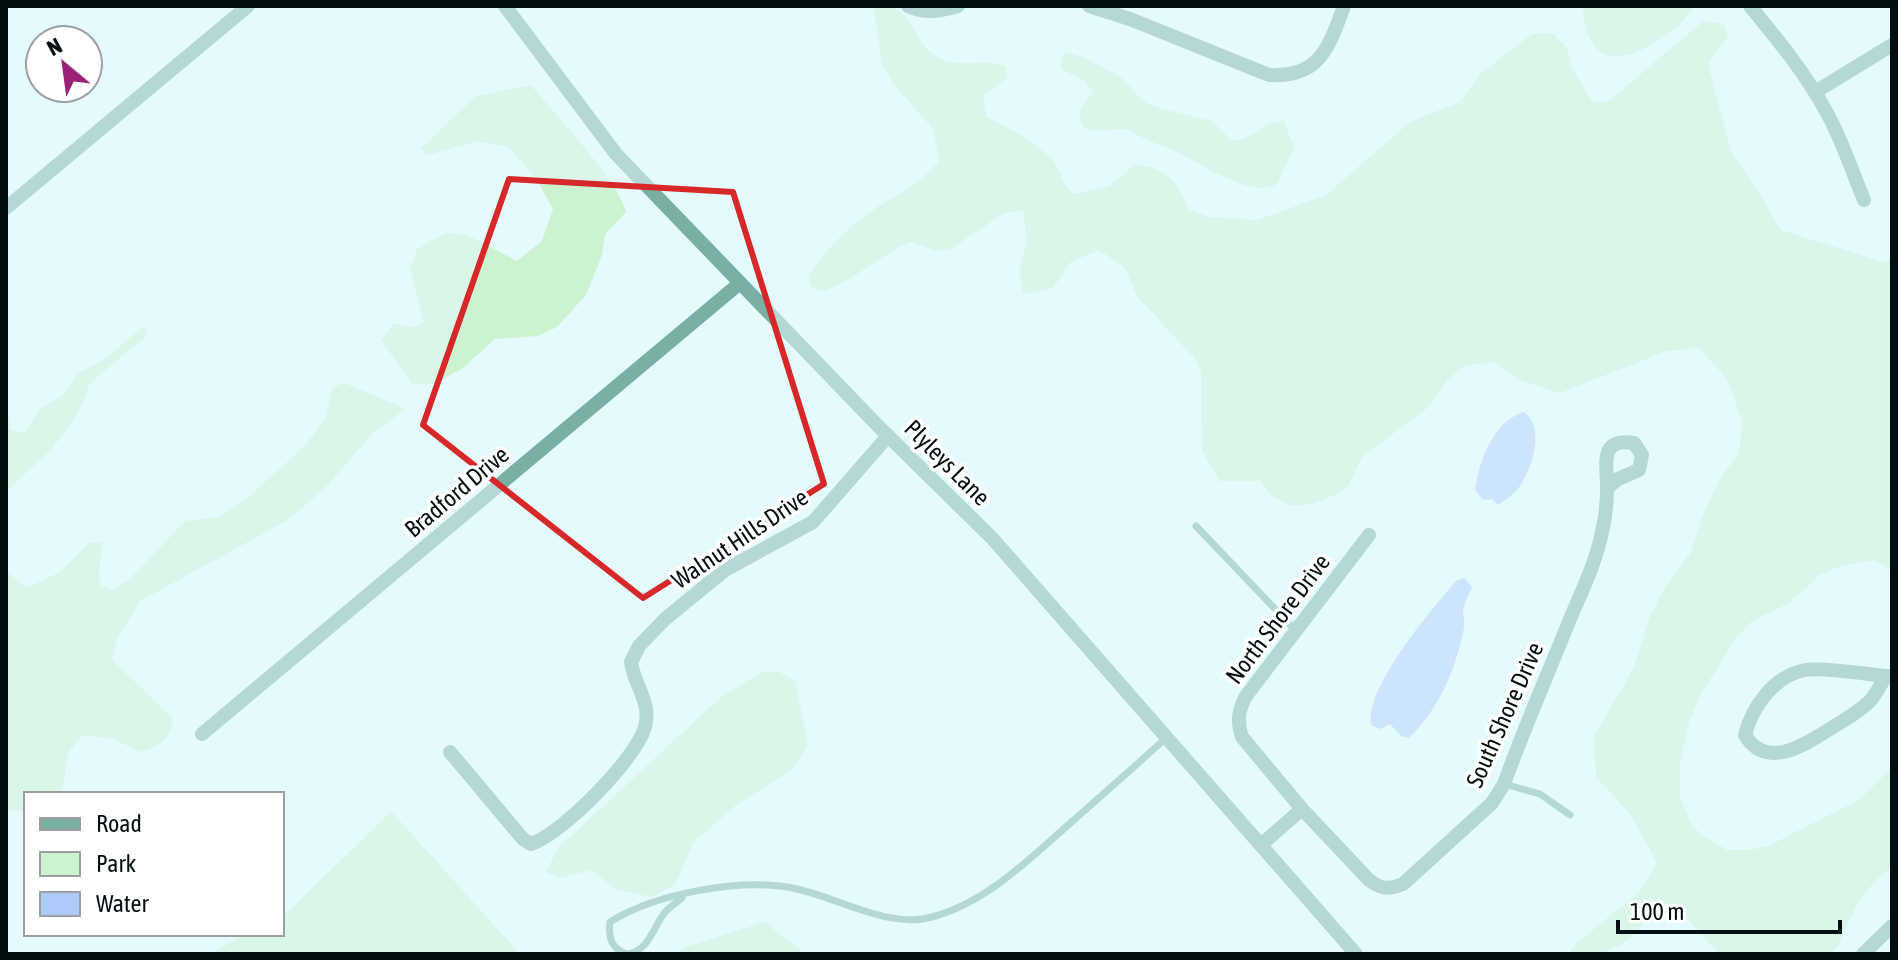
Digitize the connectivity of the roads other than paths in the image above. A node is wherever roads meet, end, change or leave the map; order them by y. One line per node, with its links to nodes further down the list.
1 (248, 6): 11 (street)
2 (505, 6): 12 (street, Plyleys Lane)
3 (908, 6): 4 (street)
4 (958, 6)
5 (1089, 6): 6 (street)
6 (1344, 6)
7 (1750, 6): 9 (street)
8 (1892, 45): 9 (street)
9 (1815, 92): 10 (street)
10 (1864, 200)
11 (6, 208)
12 (740, 283): 13 (street, Plyleys Lane); 19 (street, Bradford Drive)
13 (888, 436): 20 (street, Plyleys Lane); 21 (street, Walnut Hills Drive)
14 (1607, 488): 22 (street, South Shore Drive)
15 (1196, 526): 17 (lane)
16 (1369, 535): 17 (street, North Shore Drive)
17 (1297, 632): 23 (street, North Shore Drive)
18 (1889, 676): 18 (street)
19 (202, 734)
20 (1166, 738): 25 (street, Plyleys Lane); 26 (lane)
21 (450, 752)
22 (1504, 784): 23 (street, South Shore Drive); 24 (lane)
23 (1302, 809): 25 (street)
24 (1570, 815)
25 (1262, 844): 29 (street, Plyleys Lane)
26 (687, 895): 28 (lane); 28 (lane)
27 (1892, 926): 30 (street)
28 (628, 954)
29 (1356, 954)
30 (1863, 954)

